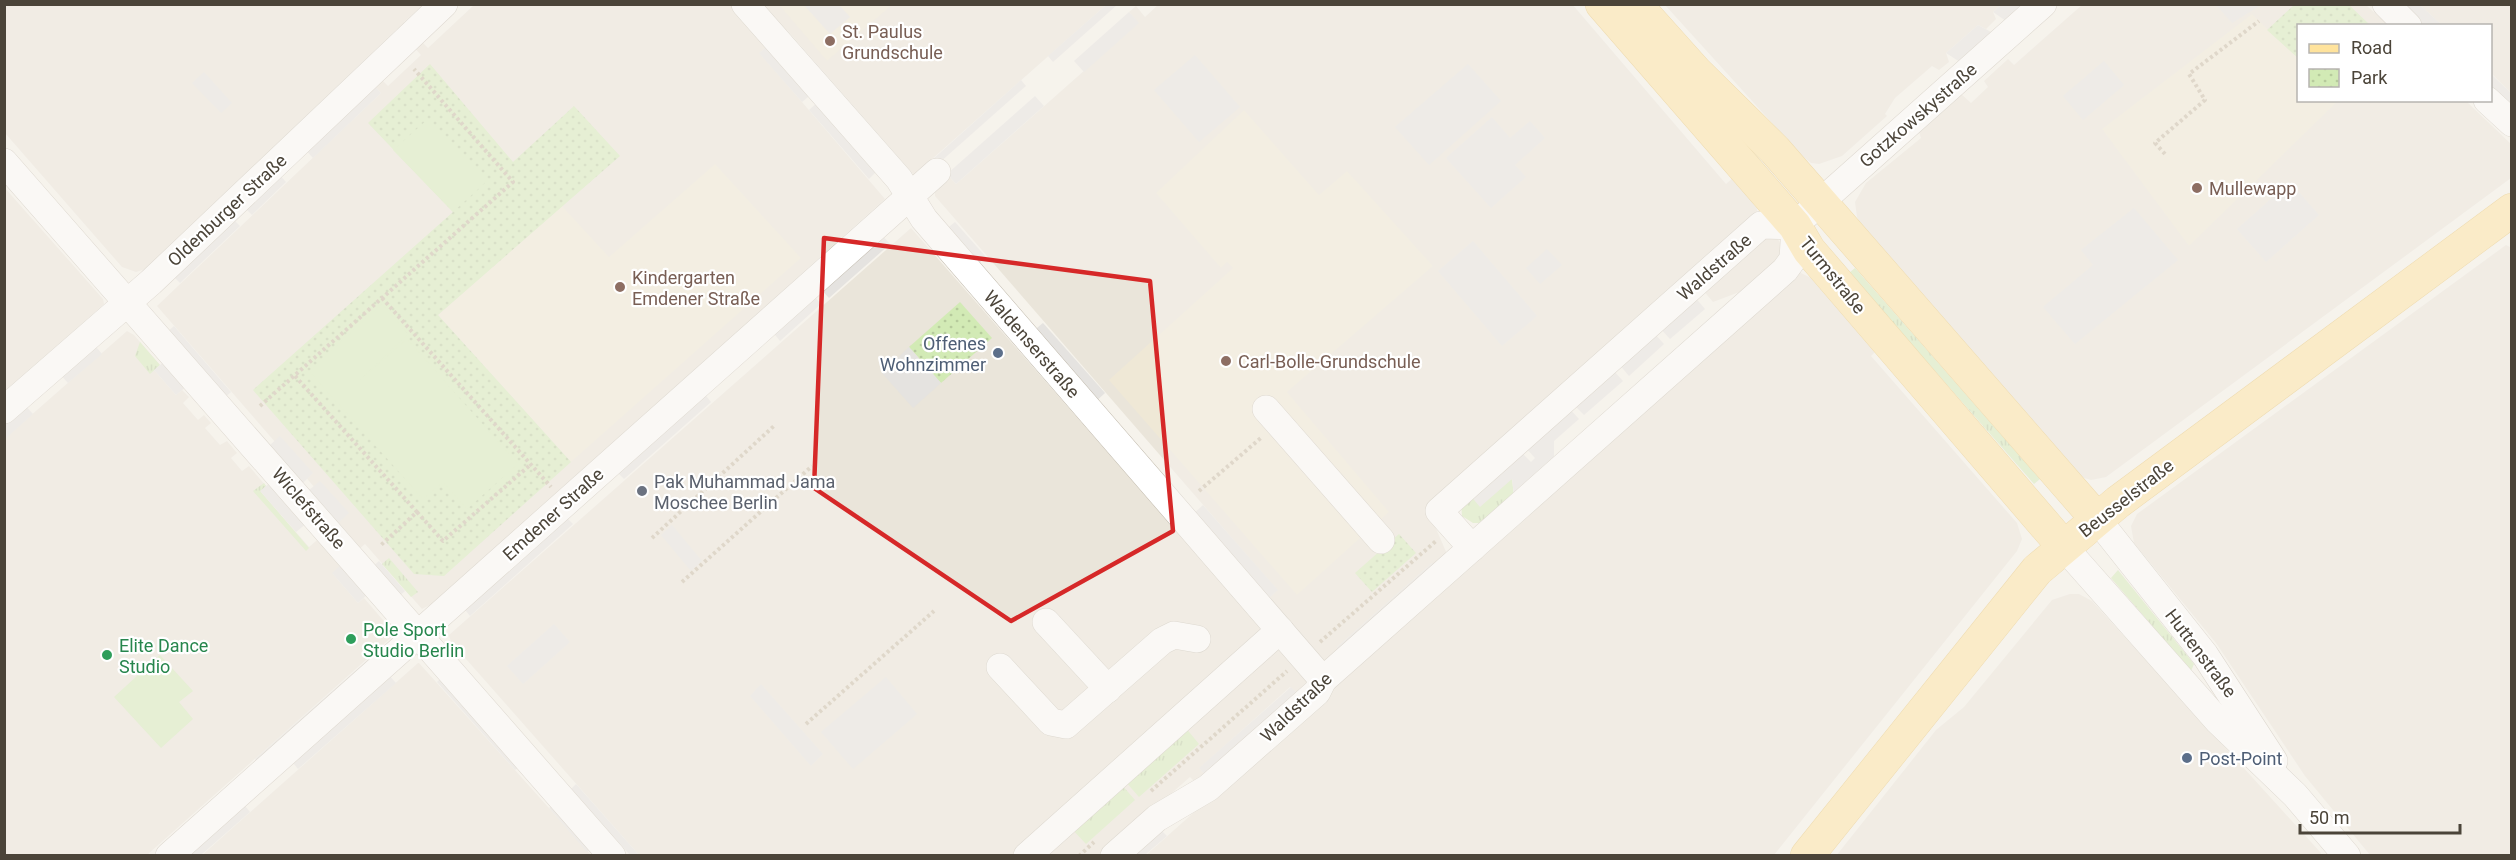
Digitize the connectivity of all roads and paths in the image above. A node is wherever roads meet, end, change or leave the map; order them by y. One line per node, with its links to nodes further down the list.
1 (444, 4): 21 (street, Oldenburger Straße)
2 (744, 4): 16 (street, Waldenserstraße)
3 (1602, 4): 10 (main road, Turmstraße)
4 (1635, 4): 10 (main road, Turmstraße)
5 (2043, 4): 17 (street, Gotzkowskystraße)
6 (2386, 4): 8 (street)
7 (2259, 21): 13 (path)
8 (2406, 24)
9 (414, 69): 20 (path)
10 (1686, 81): 17 (main road, Turmstraße); 19 (main road, Turmstraße)
11 (2489, 102): 12 (street)
12 (2511, 123)
13 (2165, 154)
14 (4, 162): 21 (street, Wiclefstraße)
15 (937, 172): 16 (street, Emdener Straße)
16 (910, 197): 42 (street, Waldenserstraße); 43 (street, Emdener Straße)
17 (1821, 202): 19 (street, Gotzkowskystraße); 32 (main road, Turmstraße)
18 (2510, 215): 32 (main road, Beusselstraße)
19 (1795, 226): 33 (street, Waldstraße); 37 (main road, Turmstraße); 38 (street, Waldstraße)
20 (382, 298): 22 (path); 27 (path)
21 (128, 302): 24 (street, Oldenburger Straße); 43 (street, Wiclefstraße)
22 (295, 375): 23 (path); 31 (path)
23 (260, 406)
24 (4, 410)
25 (1272, 416): 30 (path); 35 (street)
26 (775, 425): 34 (path)
27 (530, 465): 29 (path); 31 (path)
28 (812, 466): 39 (path)
29 (551, 488)
30 (1199, 491)
31 (417, 512): 36 (path)
32 (2097, 519): 37 (main road, Beusselstraße); 51 (street, Huttenstraße)
33 (1453, 526): 38 (street, Waldstraße); 45 (path)
34 (652, 538)
35 (1381, 540)
36 (381, 545)
37 (2064, 547): 51 (street, Huttenstraße); 58 (main road, Beusselstraße)
38 (1472, 548): 47 (street, Waldstraße)
39 (682, 582)
40 (934, 611): 49 (path)
41 (1046, 622): 48 (street)
42 (1280, 630): 45 (street, Waldenserstraße); 56 (street)
43 (419, 633): 54 (street, Emdener Straße); 55 (street, Wiclefstraße)
44 (1197, 639): 48 (street)
45 (1303, 657): 47 (street, Waldenserstraße); 50 (path)
46 (999, 667): 48 (street)
47 (1323, 680): 52 (street, Waldstraße)
48 (1108, 688)
49 (806, 724)
50 (1149, 793)
51 (2295, 795): 53 (street, Huttenstraße)
52 (1105, 848): 57 (path)
53 (2342, 854)
54 (169, 855)
55 (612, 855)
56 (1027, 855)
57 (1079, 855)
58 (1807, 855)

